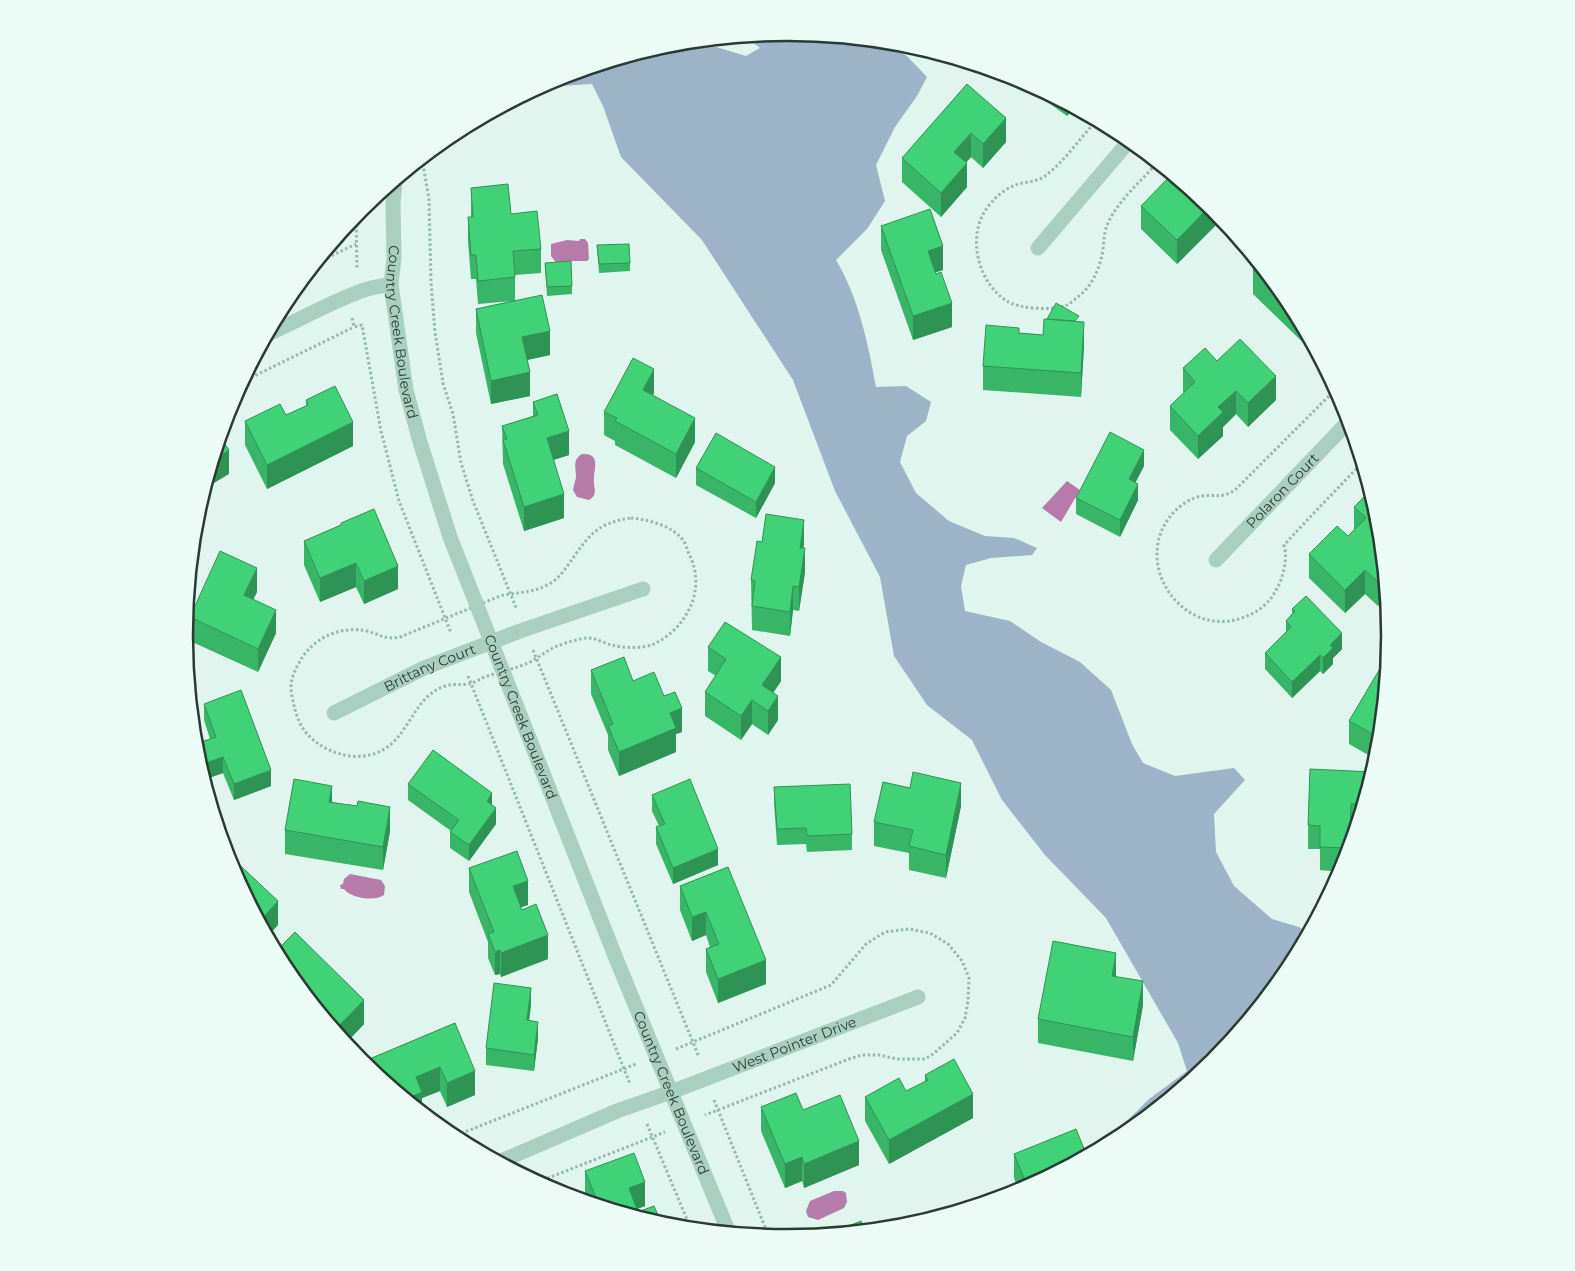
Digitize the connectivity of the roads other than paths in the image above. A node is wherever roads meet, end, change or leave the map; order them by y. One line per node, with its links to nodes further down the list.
1 (1125, 146): 3 (street)
2 (394, 191): 4 (street, Country Creek Boulevard)
3 (1038, 248)
4 (391, 284): 5 (street); 9 (street, Country Creek Boulevard)
5 (278, 330)
6 (1344, 427): 7 (street, Polaron Court)
7 (1216, 560)
8 (643, 589): 9 (street, Brittany Court)
9 (492, 642): 10 (street, Brittany Court); 12 (street, Country Creek Boulevard)
10 (334, 713)
11 (918, 997): 12 (street, West Pointer Drive)
12 (671, 1092): 13 (street, West Pointer Drive); 14 (street, Country Creek Boulevard)
13 (507, 1159)
14 (726, 1226)

